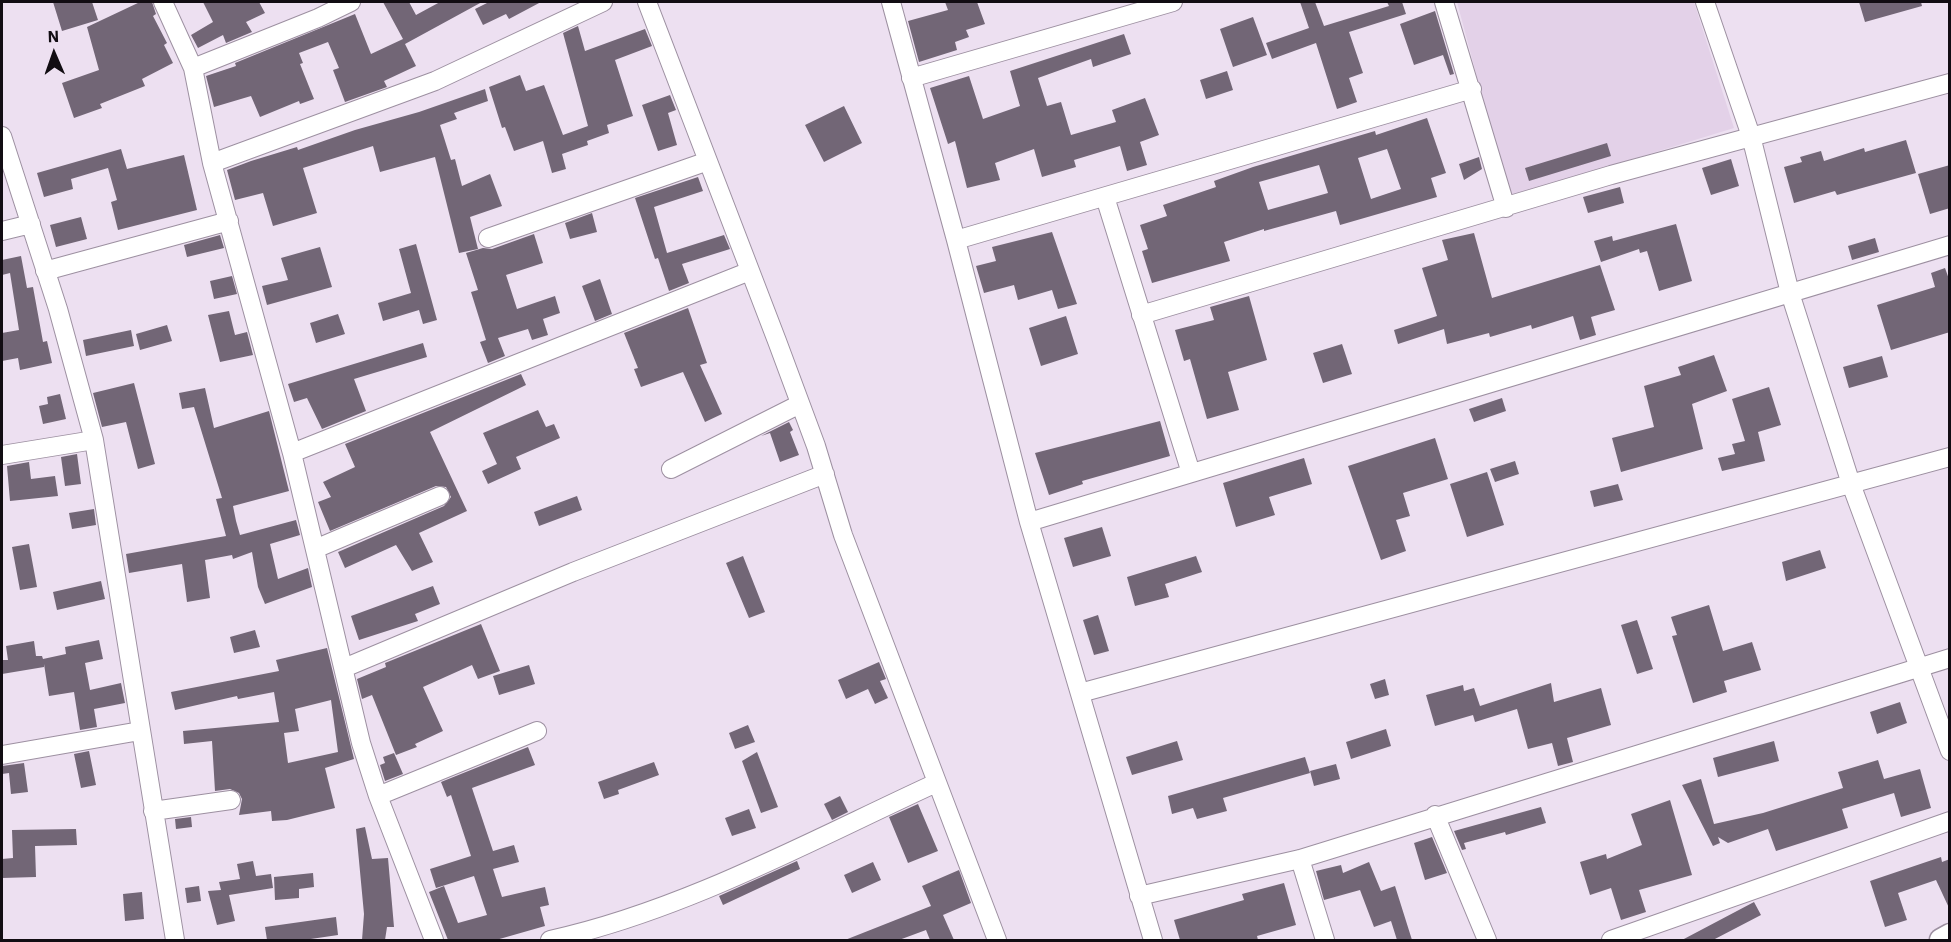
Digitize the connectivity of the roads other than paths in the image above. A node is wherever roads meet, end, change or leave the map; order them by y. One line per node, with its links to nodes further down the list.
1 (163, 2): 9 (street)
2 (351, 2): 9 (street)
3 (603, 2): 16 (street)
4 (647, 2): 15 (street)
5 (891, 2): 10 (street)
6 (1173, 2): 10 (street)
7 (1444, 2): 12 (street)
8 (1705, 2): 14 (street)
9 (193, 68): 16 (street)
10 (911, 78): 23 (street)
11 (1950, 83): 14 (street)
12 (1472, 89): 17 (street); 18 (street)
13 (2, 136): 20 (street)
14 (1751, 136): 18 (street); 27 (street)
15 (708, 161): 22 (street); 26 (street)
16 (212, 163): 19 (street)
17 (1105, 197): 23 (street); 28 (street)
18 (1506, 208): 28 (street)
19 (229, 221): 25 (street); 31 (street)
20 (31, 224): 21 (street); 25 (street)
21 (2, 231)
22 (488, 238)
23 (956, 240): 39 (street)
24 (1950, 245): 27 (street)
25 (45, 271): 30 (street)
26 (750, 271): 29 (street); 31 (street)
27 (1790, 293): 35 (street); 37 (street)
28 (1141, 315): 35 (street)
29 (800, 404): 34 (street); 36 (street)
30 (93, 440): 32 (street); 45 (street)
31 (292, 453): 40 (street)
32 (2, 455)
33 (1950, 457): 37 (street)
34 (671, 469)
35 (1191, 473): 39 (street)
36 (825, 474): 43 (street); 49 (street)
37 (1851, 484): 42 (street); 44 (street)
38 (440, 496): 40 (street)
39 (1029, 522): 44 (street)
40 (315, 549): 43 (street)
41 (1950, 658): 42 (street)
42 (1920, 666): 47 (street); 53 (street)
43 (344, 668): 50 (street)
44 (1080, 693): 56 (street)
45 (140, 731): 48 (street); 52 (street)
46 (537, 731): 50 (street)
47 (1950, 751)
48 (2, 755)
49 (936, 783): 60 (street); 61 (street)
50 (378, 796): 59 (street)
51 (231, 800): 52 (street)
52 (153, 811): 58 (street)
53 (1436, 815): 55 (street); 64 (street)
54 (1950, 822): 65 (street)
55 (1300, 859): 56 (street); 63 (street)
56 (1139, 896): 62 (street)
57 (1950, 935): 66 (main road)
58 (175, 940)
59 (434, 940)
60 (550, 940)
61 (998, 940)
62 (1153, 940)
63 (1325, 940)
64 (1487, 940)
65 (1611, 940)
66 (1941, 940)

